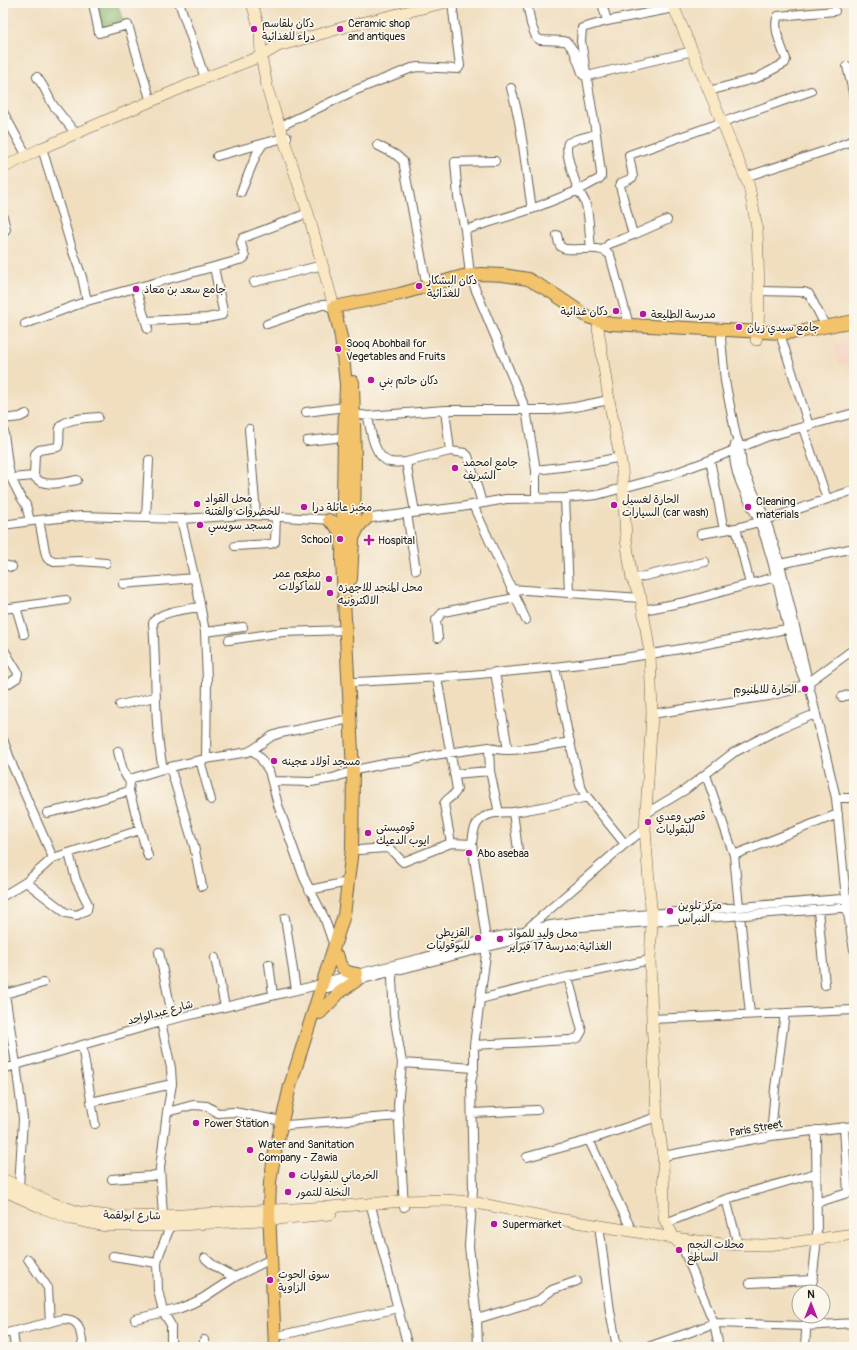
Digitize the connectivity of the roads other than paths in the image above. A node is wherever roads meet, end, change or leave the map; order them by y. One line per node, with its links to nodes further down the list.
1 (93, 3): 22 (street)
2 (252, 3): 13 (street)
3 (443, 3): 9 (street)
4 (452, 3): 25 (street)
5 (527, 3): 15 (street)
6 (602, 3): 11 (street)
7 (180, 5): 17 (street)
8 (673, 5): 11 (street); 12 (street)
9 (419, 6): 13 (street)
10 (835, 11): 19 (street)
11 (607, 21): 15 (street)
12 (693, 51): 15 (street); 19 (street)
13 (261, 56): 17 (street); 25 (street)
14 (847, 66): 21 (street)
15 (586, 76): 27 (street)
16 (37, 77): 26 (street)
17 (204, 78): 22 (street)
18 (511, 88): 39 (street)
19 (709, 91): 24 (street)
20 (811, 92): 24 (street)
21 (854, 96)
22 (151, 102): 26 (street)
23 (3, 112): 32 (street)
24 (723, 123): 36 (street); 46 (street)
25 (284, 133): 29 (street); 40 (street); 57 (street)
26 (76, 134): 31 (street)
27 (596, 134): 37 (street); 37 (street)
28 (854, 140): 36 (street)
29 (263, 144): 33 (street); 38 (street)
30 (377, 145): 53 (street)
31 (42, 148): 32 (street); 56 (street)
32 (27, 156): 35 (street)
33 (217, 156)
34 (495, 161): 43 (street)
35 (4, 166)
36 (745, 177): 55 (street)
37 (579, 190): 39 (street); 47 (street)
38 (241, 192)
39 (532, 209): 43 (street)
40 (308, 213): 49 (street); 50 (street)
41 (3, 218): 44 (street)
42 (667, 220): 46 (street)
43 (465, 230): 51 (street)
44 (3, 234)
45 (557, 235): 47 (street)
46 (633, 235): 48 (street)
47 (591, 248): 48 (street)
48 (604, 250): 62 (street)
49 (323, 265): 52 (street); 57 (street)
50 (214, 267): 54 (street); 58 (street)
51 (471, 278): 53 (main road); 57 (main road); 63 (main road); 73 (street)
52 (254, 282)
53 (428, 287): 57 (main road)
54 (136, 289): 56 (street); 58 (street)
55 (759, 292): 64 (street); 68 (street)
56 (87, 301): 60 (street)
57 (338, 310): 61 (street); 71 (main road)
58 (146, 321): 66 (street)
59 (854, 321): 64 (main road)
60 (25, 324)
61 (267, 324)
62 (629, 324): 63 (main road); 67 (main road)
63 (599, 325): 67 (main road); 70 (street)
64 (826, 326): 69 (main road)
65 (854, 327): 69 (main road)
66 (148, 329)
67 (721, 335): 68 (main road); 85 (street)
68 (757, 336): 69 (main road)
69 (782, 336): 81 (street)
70 (609, 400): 73 (street); 87 (street)
71 (349, 410): 74 (street); 77 (street); 83 (main road); 111 (main road)
72 (445, 410): 73 (street); 77 (street); 86 (street)
73 (526, 410): 91 (street)
74 (306, 412)
75 (854, 413): 81 (street)
76 (26, 414): 79 (street)
77 (368, 416): 90 (street)
78 (98, 417): 92 (street)
79 (3, 419)
80 (3, 426): 93 (street)
81 (806, 427): 85 (street); 99 (street)
82 (249, 429): 103 (street)
83 (344, 437): 84 (street); 111 (main road)
84 (307, 441)
85 (737, 449): 89 (street); 112 (street)
86 (450, 451): 90 (street); 100 (street)
87 (621, 457): 91 (street); 95 (street)
88 (148, 460): 105 (street)
89 (710, 460): 95 (street); 115 (street)
90 (406, 462): 102 (street)
91 (536, 470): 97 (street)
92 (34, 476): 93 (street); 94 (street)
93 (11, 478): 110 (street)
94 (77, 480)
95 (624, 488): 98 (street); 128 (street)
96 (854, 490): 99 (street)
97 (536, 498): 98 (street); 100 (street)
98 (565, 498): 132 (street)
99 (827, 499): 112 (street)
100 (482, 502): 101 (street)
101 (473, 505): 102 (street); 131 (street)
102 (411, 513): 106 (street); 125 (street)
103 (256, 515): 104 (street); 107 (street)
104 (276, 516): 109 (street); 118 (street)
105 (146, 517): 107 (street); 108 (street)
106 (367, 518): 111 (street); 117 (main road)
107 (181, 519): 127 (street)
108 (39, 520): 110 (street); 121 (street)
109 (329, 520): 111 (street); 117 (main road)
110 (30, 521): 113 (street)
111 (349, 521): 117 (main road)
112 (762, 521): 114 (street); 122 (street); 126 (street)
113 (3, 525)
114 (736, 528): 115 (street); 130 (street)
115 (724, 530): 116 (street)
116 (701, 534)
117 (348, 538): 143 (main road); 154 (main road)
118 (235, 546)
119 (854, 548): 122 (street)
120 (705, 562): 128 (street)
121 (106, 563)
122 (780, 564): 155 (street)
123 (3, 565): 124 (street)
124 (12, 567)
125 (416, 570)
126 (775, 577): 130 (street); 142 (street)
127 (194, 578): 129 (street); 137 (street)
128 (632, 579): 134 (street)
129 (122, 584)
130 (750, 584): 139 (street)
131 (511, 589): 132 (street); 133 (street)
132 (569, 592): 134 (street)
133 (515, 598): 140 (street); 146 (street)
134 (642, 598): 139 (street)
135 (66, 600): 136 (street)
136 (16, 607): 138 (street); 145 (street)
137 (200, 608): 144 (street); 158 (street)
138 (3, 609)
139 (643, 610): 150 (street)
140 (526, 620)
141 (243, 627): 144 (street)
142 (787, 628): 150 (street); 155 (street)
143 (346, 630): 147 (street); 163 (main road)
144 (204, 632): 171 (street)
145 (24, 634)
146 (438, 638)
147 (229, 640)
148 (3, 648): 156 (street)
149 (854, 649): 155 (street)
150 (650, 654): 151 (street); 161 (street)
151 (555, 667): 152 (street); 165 (street)
152 (495, 672): 153 (street); 168 (street)
153 (437, 678): 154 (street); 170 (street)
154 (355, 682): 175 (main road)
155 (808, 686): 161 (street); 162 (street)
156 (3, 687)
157 (854, 693): 159 (street)
158 (155, 697): 160 (street); 174 (street)
159 (842, 697)
160 (120, 705)
161 (652, 714): 189 (street)
162 (815, 714): 178 (street); 183 (street)
163 (350, 719): 167 (street); 175 (main road)
164 (3, 739): 173 (street)
165 (570, 742): 168 (street); 182 (street)
166 (489, 747): 168 (street); 170 (street); 176 (street)
167 (252, 750): 171 (street); 179 (street)
168 (508, 750)
169 (118, 751): 180 (street)
170 (451, 752): 175 (street); 177 (street)
171 (203, 760): 174 (street); 185 (street)
172 (3, 767): 173 (street)
173 (13, 767): 201 (street)
174 (167, 768): 180 (street); 204 (street)
175 (356, 770): 179 (street); 196 (main road); 203 (main road)
176 (490, 771): 177 (street); 187 (street)
177 (454, 774): 193 (street)
178 (706, 775): 189 (street); 199 (street)
179 (272, 781): 205 (street)
180 (130, 782): 181 (street)
181 (129, 791): 186 (street); 192 (street)
182 (588, 797): 188 (street); 195 (street)
183 (836, 798): 184 (street); 190 (street)
184 (854, 798)
185 (211, 800)
186 (47, 812)
187 (499, 812): 188 (street); 194 (street)
188 (513, 812): 197 (street)
189 (646, 814): 191 (street)
190 (838, 814): 199 (street); 207 (street)
191 (645, 829): 195 (street); 212 (street)
192 (140, 830): 198 (street); 200 (street)
193 (451, 843): 194 (street); 196 (street)
194 (472, 844): 214 (street)
195 (625, 844): 213 (street)
196 (359, 850): 217 (main road)
197 (518, 850)
198 (69, 853): 201 (street); 202 (street)
199 (734, 855): 210 (street)
200 (148, 856)
201 (53, 858): 202 (street)
202 (26, 882): 206 (street)
203 (348, 882): 205 (street); 217 (main road)
204 (202, 886)
205 (310, 890): 217 (street)
206 (3, 896)
207 (850, 899): 208 (street); 210 (street)
208 (850, 907): 209 (street); 215 (street)
209 (818, 910): 210 (street); 227 (street)
210 (740, 911): 212 (street); 236 (street)
211 (285, 918): 228 (street)
212 (651, 919): 213 (street); 214 (street); 219 (street)
213 (525, 931): 214 (street)
214 (487, 943): 221 (street, شارع عبدالواحد); 231 (street)
215 (854, 950)
216 (159, 952): 237 (street)
217 (336, 952): 223 (main road); 226 (main road)
218 (215, 958): 232 (street)
219 (650, 960): 222 (street); 238 (street)
220 (269, 964): 230 (street)
221 (393, 969): 223 (street, شارع عبدالواحد); 242 (street)
222 (568, 977): 231 (street); 241 (street)
223 (357, 978): 226 (street, شارع عبدالواحد); 234 (main road)
224 (3, 982): 229 (street)
225 (43, 983): 229 (street)
226 (324, 985): 228 (street, شارع عبدالواحد); 234 (main road); 253 (main road)
227 (825, 985)
228 (296, 990): 230 (street, شارع عبدالواحد)
229 (5, 994): 243 (street)
230 (273, 995): 232 (street, شارع عبدالواحد)
231 (480, 999): 241 (street)
232 (224, 1007): 237 (street, شارع عبدالواحد)
233 (854, 1010): 235 (street)
234 (320, 1013): 253 (main road)
235 (784, 1013): 236 (street); 258 (street)
236 (750, 1014): 238 (street)
237 (173, 1019): 239 (street, شارع عبدالواحد)
238 (652, 1019): 252 (street)
239 (161, 1022): 240 (street, شارع عبدالواحد); 246 (street)
240 (82, 1045): 243 (street, شارع عبدالواحد); 247 (street)
241 (474, 1045): 244 (street)
242 (402, 1063): 244 (street); 251 (street)
243 (16, 1064): 245 (street, شارع عبدالواحد); 266 (street)
244 (474, 1068): 250 (street)
245 (3, 1069)
246 (172, 1084): 247 (street); 249 (street)
247 (91, 1102): 254 (street)
248 (537, 1110): 250 (street)
249 (167, 1112): 253 (street); 263 (street)
250 (472, 1113): 272 (street)
251 (399, 1116): 253 (street); 271 (street)
252 (657, 1116): 259 (street); 260 (street)
253 (284, 1123): 274 (main road)
254 (95, 1124)
255 (854, 1126): 256 (street, Paris Street)
256 (844, 1127): 257 (street, Paris Street); 268 (street)
257 (816, 1130): 258 (street, Paris Street); 262 (street)
258 (771, 1136): 260 (street, Paris Street)
259 (589, 1140): 261 (street); 278 (street)
260 (663, 1156): 276 (street)
261 (527, 1157)
262 (816, 1173): 269 (street); 270 (street)
263 (160, 1174): 265 (street); 275 (street)
264 (3, 1179): 266 (street, شارع ابولقمة)
265 (112, 1179)
266 (19, 1187): 275 (street, شارع ابولقمة)
267 (3, 1190): 277 (street, شارع ابولقمة)
268 (851, 1192): 270 (street)
269 (726, 1199): 276 (street); 284 (street)
270 (816, 1203): 283 (street)
271 (404, 1204): 272 (street); 273 (street); 274 (street)
272 (472, 1205): 278 (street); 279 (street); 298 (street)
273 (372, 1210): 274 (street); 295 (street)
274 (272, 1214): 275 (street, شارع ابولقمة); 277 (street, شارع ابولقمة); 287 (main road); 305 (main road)
275 (163, 1216)
276 (666, 1223): 282 (street)
277 (170, 1225): 289 (street)
278 (632, 1231): 282 (street)
279 (600, 1233): 282 (street); 313 (street)
280 (854, 1234): 283 (street)
281 (854, 1240): 283 (street)
282 (678, 1242): 283 (street); 284 (street); 300 (street)
283 (816, 1243): 284 (street); 291 (street)
284 (738, 1245)
285 (113, 1256): 289 (street)
286 (205, 1258): 290 (street)
287 (270, 1259): 290 (street); 310 (main road)
288 (28, 1260): 299 (street)
289 (157, 1263): 296 (street)
290 (235, 1276): 296 (street)
291 (813, 1280): 293 (street); 294 (street)
292 (577, 1281): 298 (street)
293 (750, 1284)
294 (812, 1284)
295 (398, 1308): 305 (street); 311 (street)
296 (163, 1312): 297 (street); 309 (street)
297 (135, 1318)
298 (477, 1319): 312 (street)
299 (50, 1322): 303 (street); 308 (street)
300 (714, 1323): 302 (street); 306 (street); 315 (street)
301 (854, 1323): 302 (street)
302 (806, 1326): 316 (street)
303 (13, 1333): 304 (street); 307 (street)
304 (3, 1334)
305 (282, 1341)
306 (665, 1345): 314 (street)
307 (15, 1347)
308 (83, 1347)
309 (171, 1347)
310 (276, 1347)
311 (408, 1347)
312 (478, 1347)
313 (617, 1347)
314 (648, 1347)
315 (719, 1347)
316 (805, 1347)

